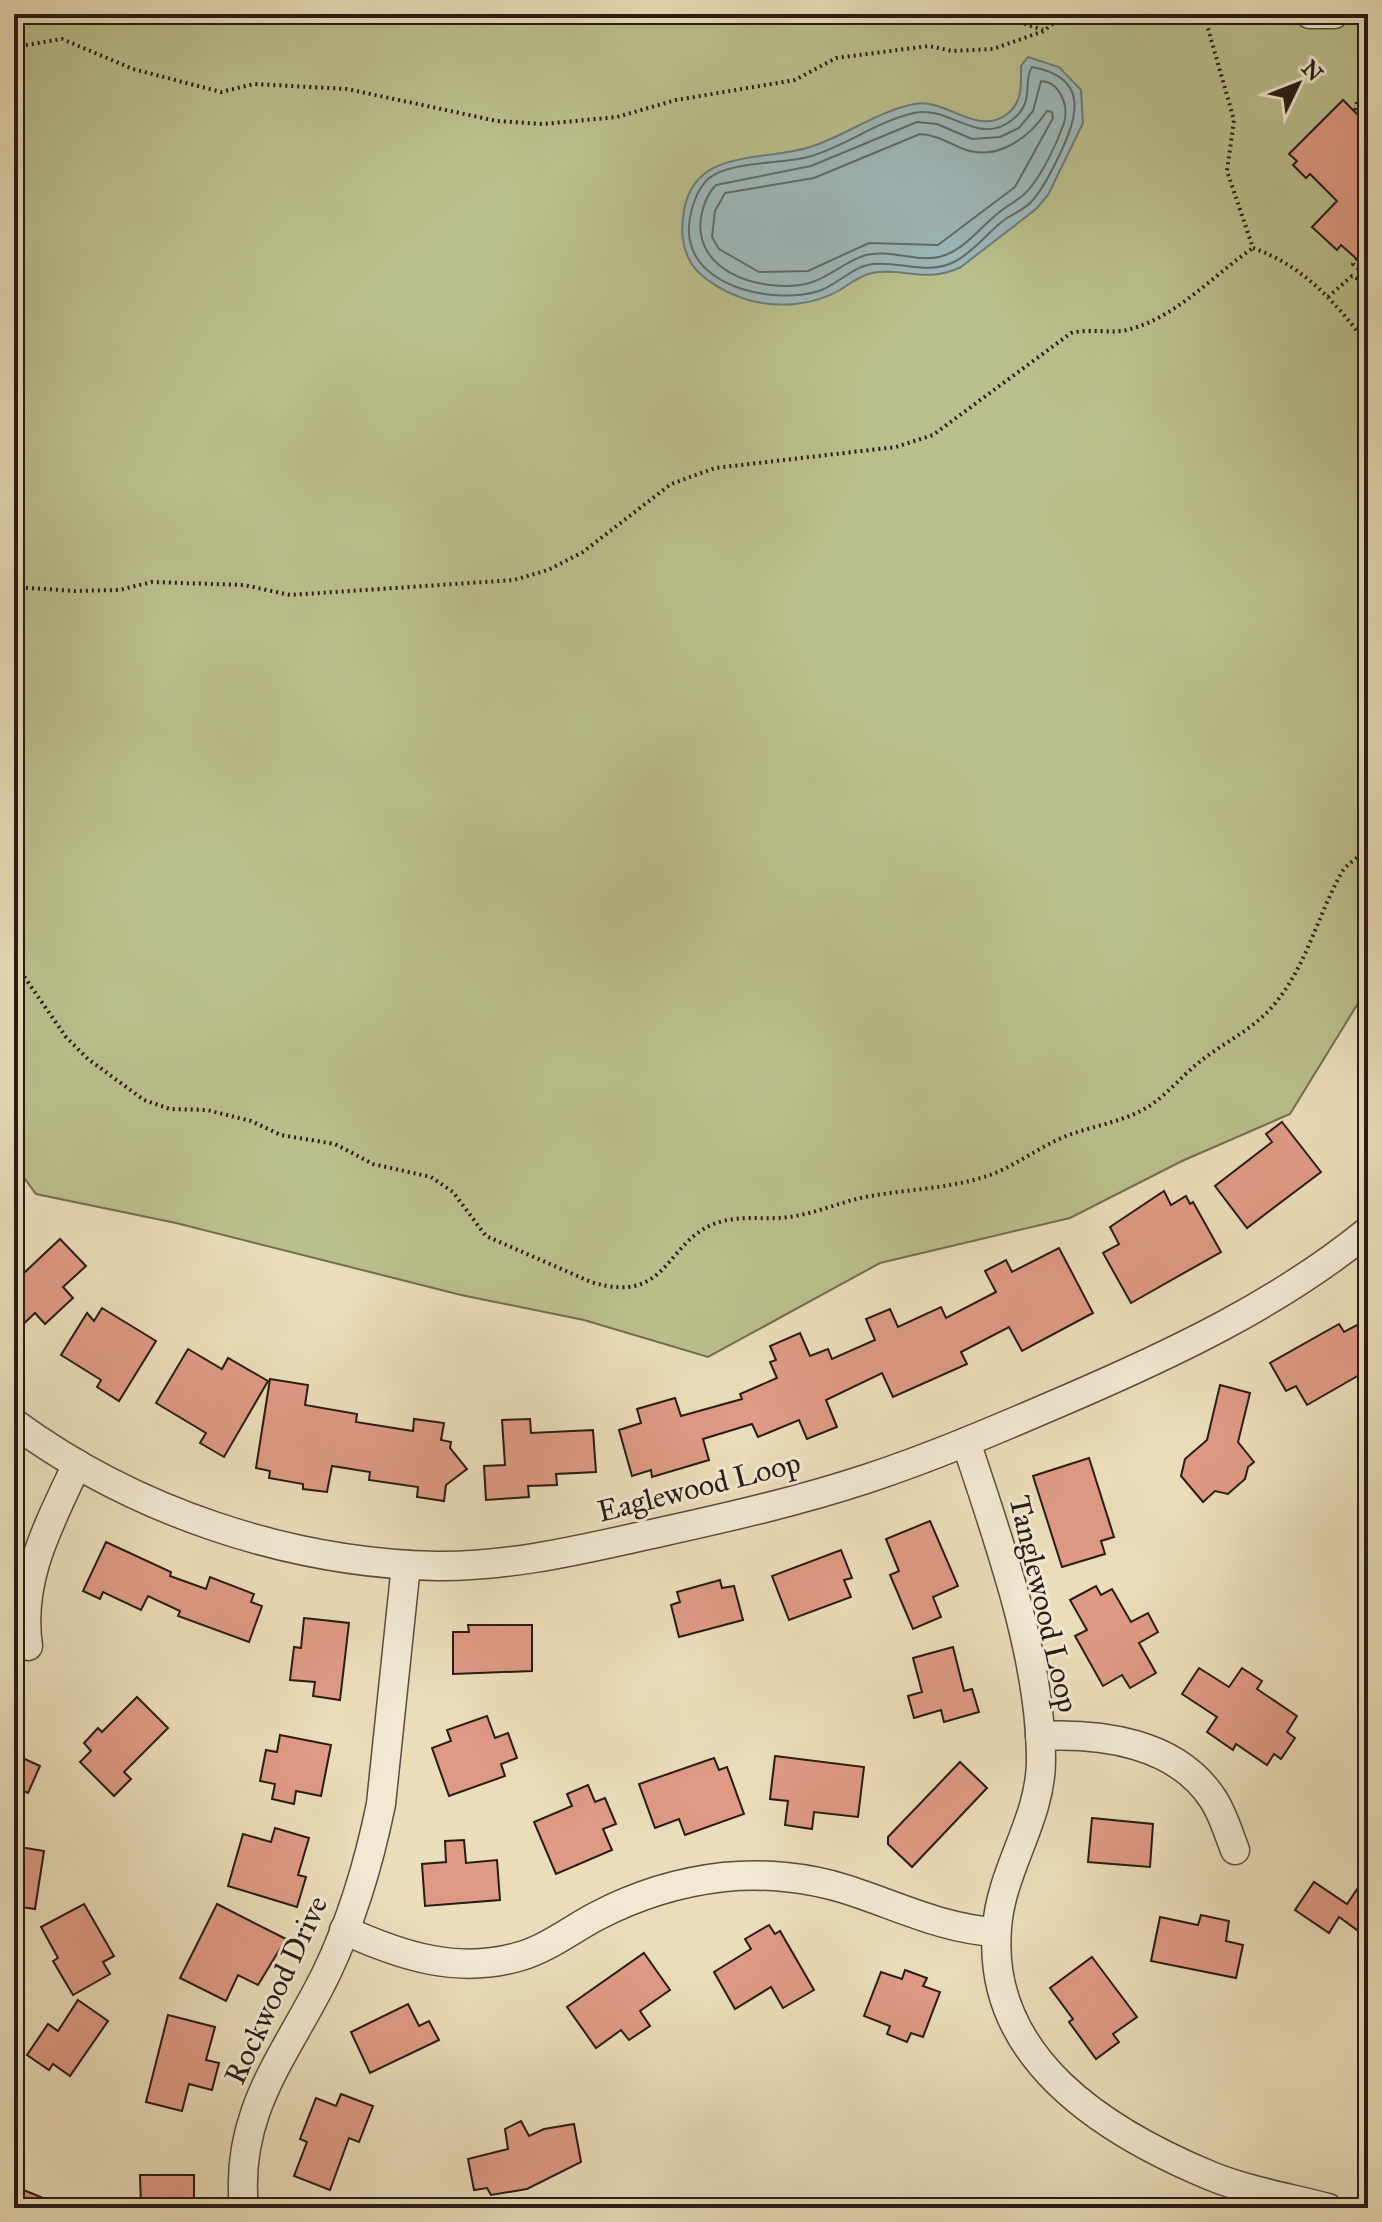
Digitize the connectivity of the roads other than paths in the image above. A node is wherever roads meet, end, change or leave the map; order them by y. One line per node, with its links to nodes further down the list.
1 (1310, 14): 2 (street)
2 (1334, 14)
3 (1366, 1237): 5 (street, Eaglewood Loop)
4 (14, 1423): 6 (street, Eaglewood Loop)
5 (966, 1442): 7 (street, Eaglewood Loop); 9 (street, Tanglewood Loop)
6 (77, 1464): 7 (street, Eaglewood Loop); 8 (street)
7 (406, 1565): 11 (street, Rockwood Drive)
8 (28, 1646)
9 (1040, 1736): 10 (street); 12 (street, Tanglewood Loop)
10 (1235, 1850)
11 (344, 1930): 12 (street); 13 (street, Rockwood Drive)
12 (996, 1932): 14 (street, Tanglewood Loop)
13 (244, 2208)
14 (1328, 2208)

